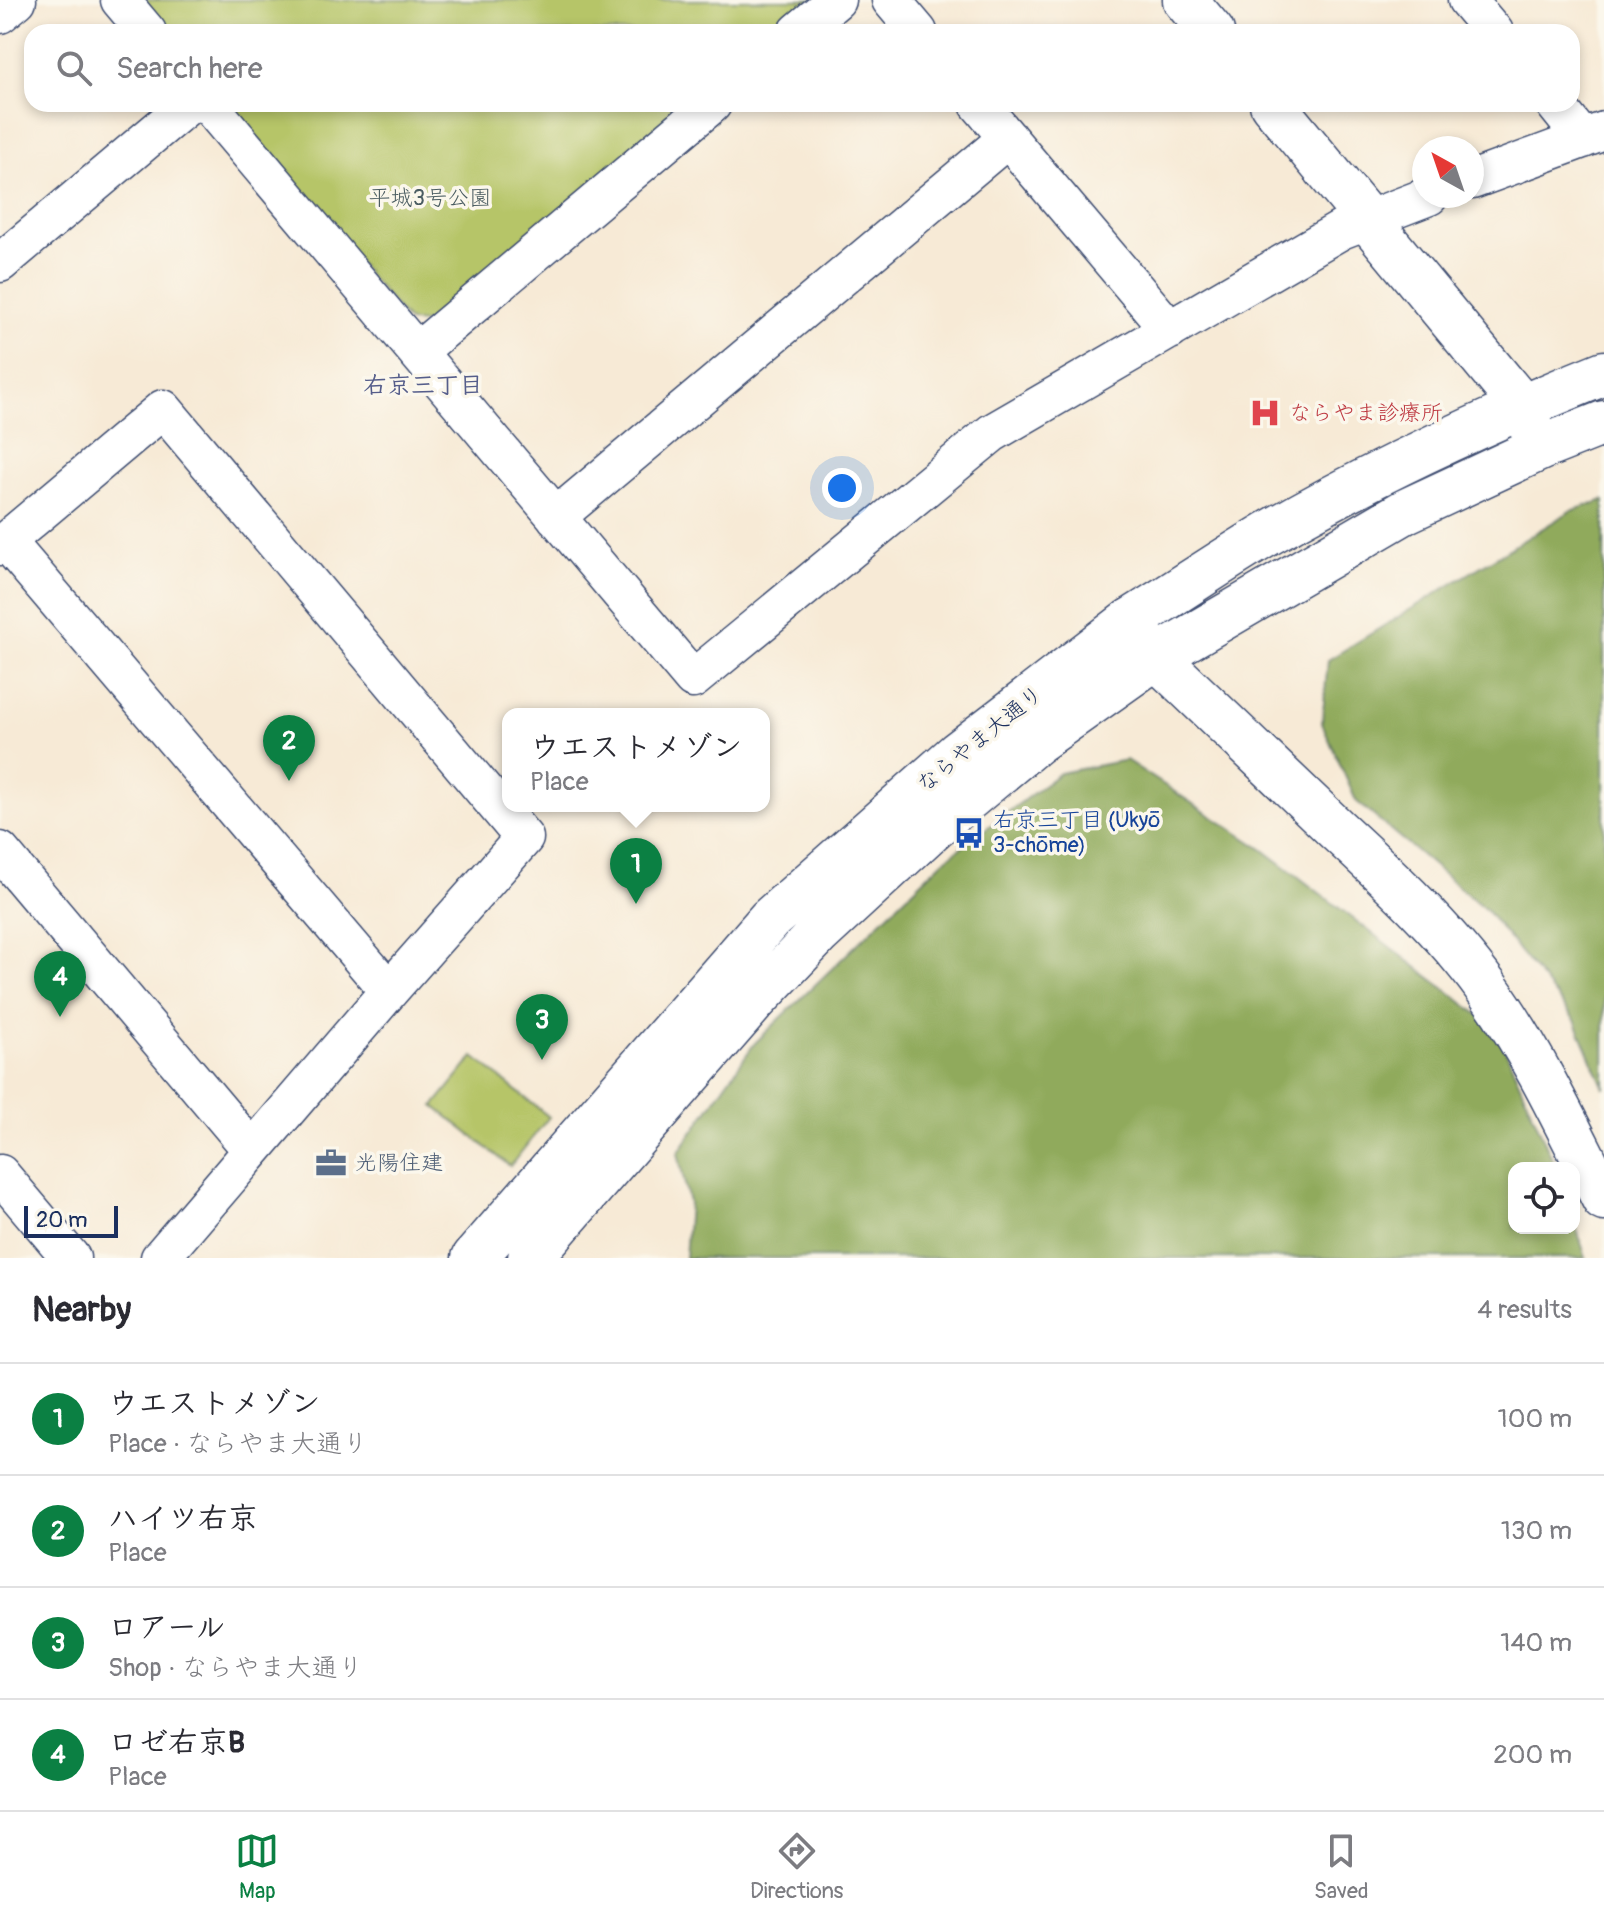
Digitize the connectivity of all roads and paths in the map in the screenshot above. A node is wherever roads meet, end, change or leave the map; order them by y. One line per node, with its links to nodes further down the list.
1 (17, 0): 7 (street)
2 (120, 0): 8 (street)
3 (836, 0): 9 (street)
4 (891, 0): 10 (street)
5 (1185, 0): 11 (street)
6 (1467, 0): 12 (street)
7 (0, 14)
8 (140, 24)
9 (808, 24)
10 (911, 24)
11 (1205, 24)
12 (1487, 24)
13 (179, 112): 24 (street)
14 (215, 112): 26 (street)
15 (702, 112): 26 (street)
16 (986, 112): 20 (street)
17 (1279, 112): 23 (street)
18 (1565, 112): 19 (street)
19 (1594, 135): 21 (street)
20 (1008, 138): 25 (street); 31 (street)
21 (1484, 176)
22 (1412, 203): 23 (street)
23 (1368, 220): 25 (street); 28 (street)
24 (0, 263)
25 (1170, 330): 31 (street)
26 (417, 352): 31 (street)
27 (1604, 373): 28 (street, ならやま大通り)
28 (1522, 406): 30 (street); 33 (street, ならやま大通り)
29 (1604, 423): 30 (street, ならやま大通り)
30 (1541, 448): 34 (street, ならやま大通り)
31 (556, 517)
32 (3, 544): 36 (street); 38 (street)
33 (1130, 621): 34 (street); 44 (street, ならやま大通り)
34 (1156, 657): 41 (street); 45 (street, ならやま大通り)
35 (502, 812): 38 (street)
36 (502, 812)
37 (0, 851): 39 (street)
38 (389, 991): 39 (street)
39 (252, 1150): 43 (street)
40 (0, 1174): 42 (street)
41 (1604, 1199)
42 (71, 1258)
43 (160, 1258)
44 (474, 1258)
45 (530, 1258)

